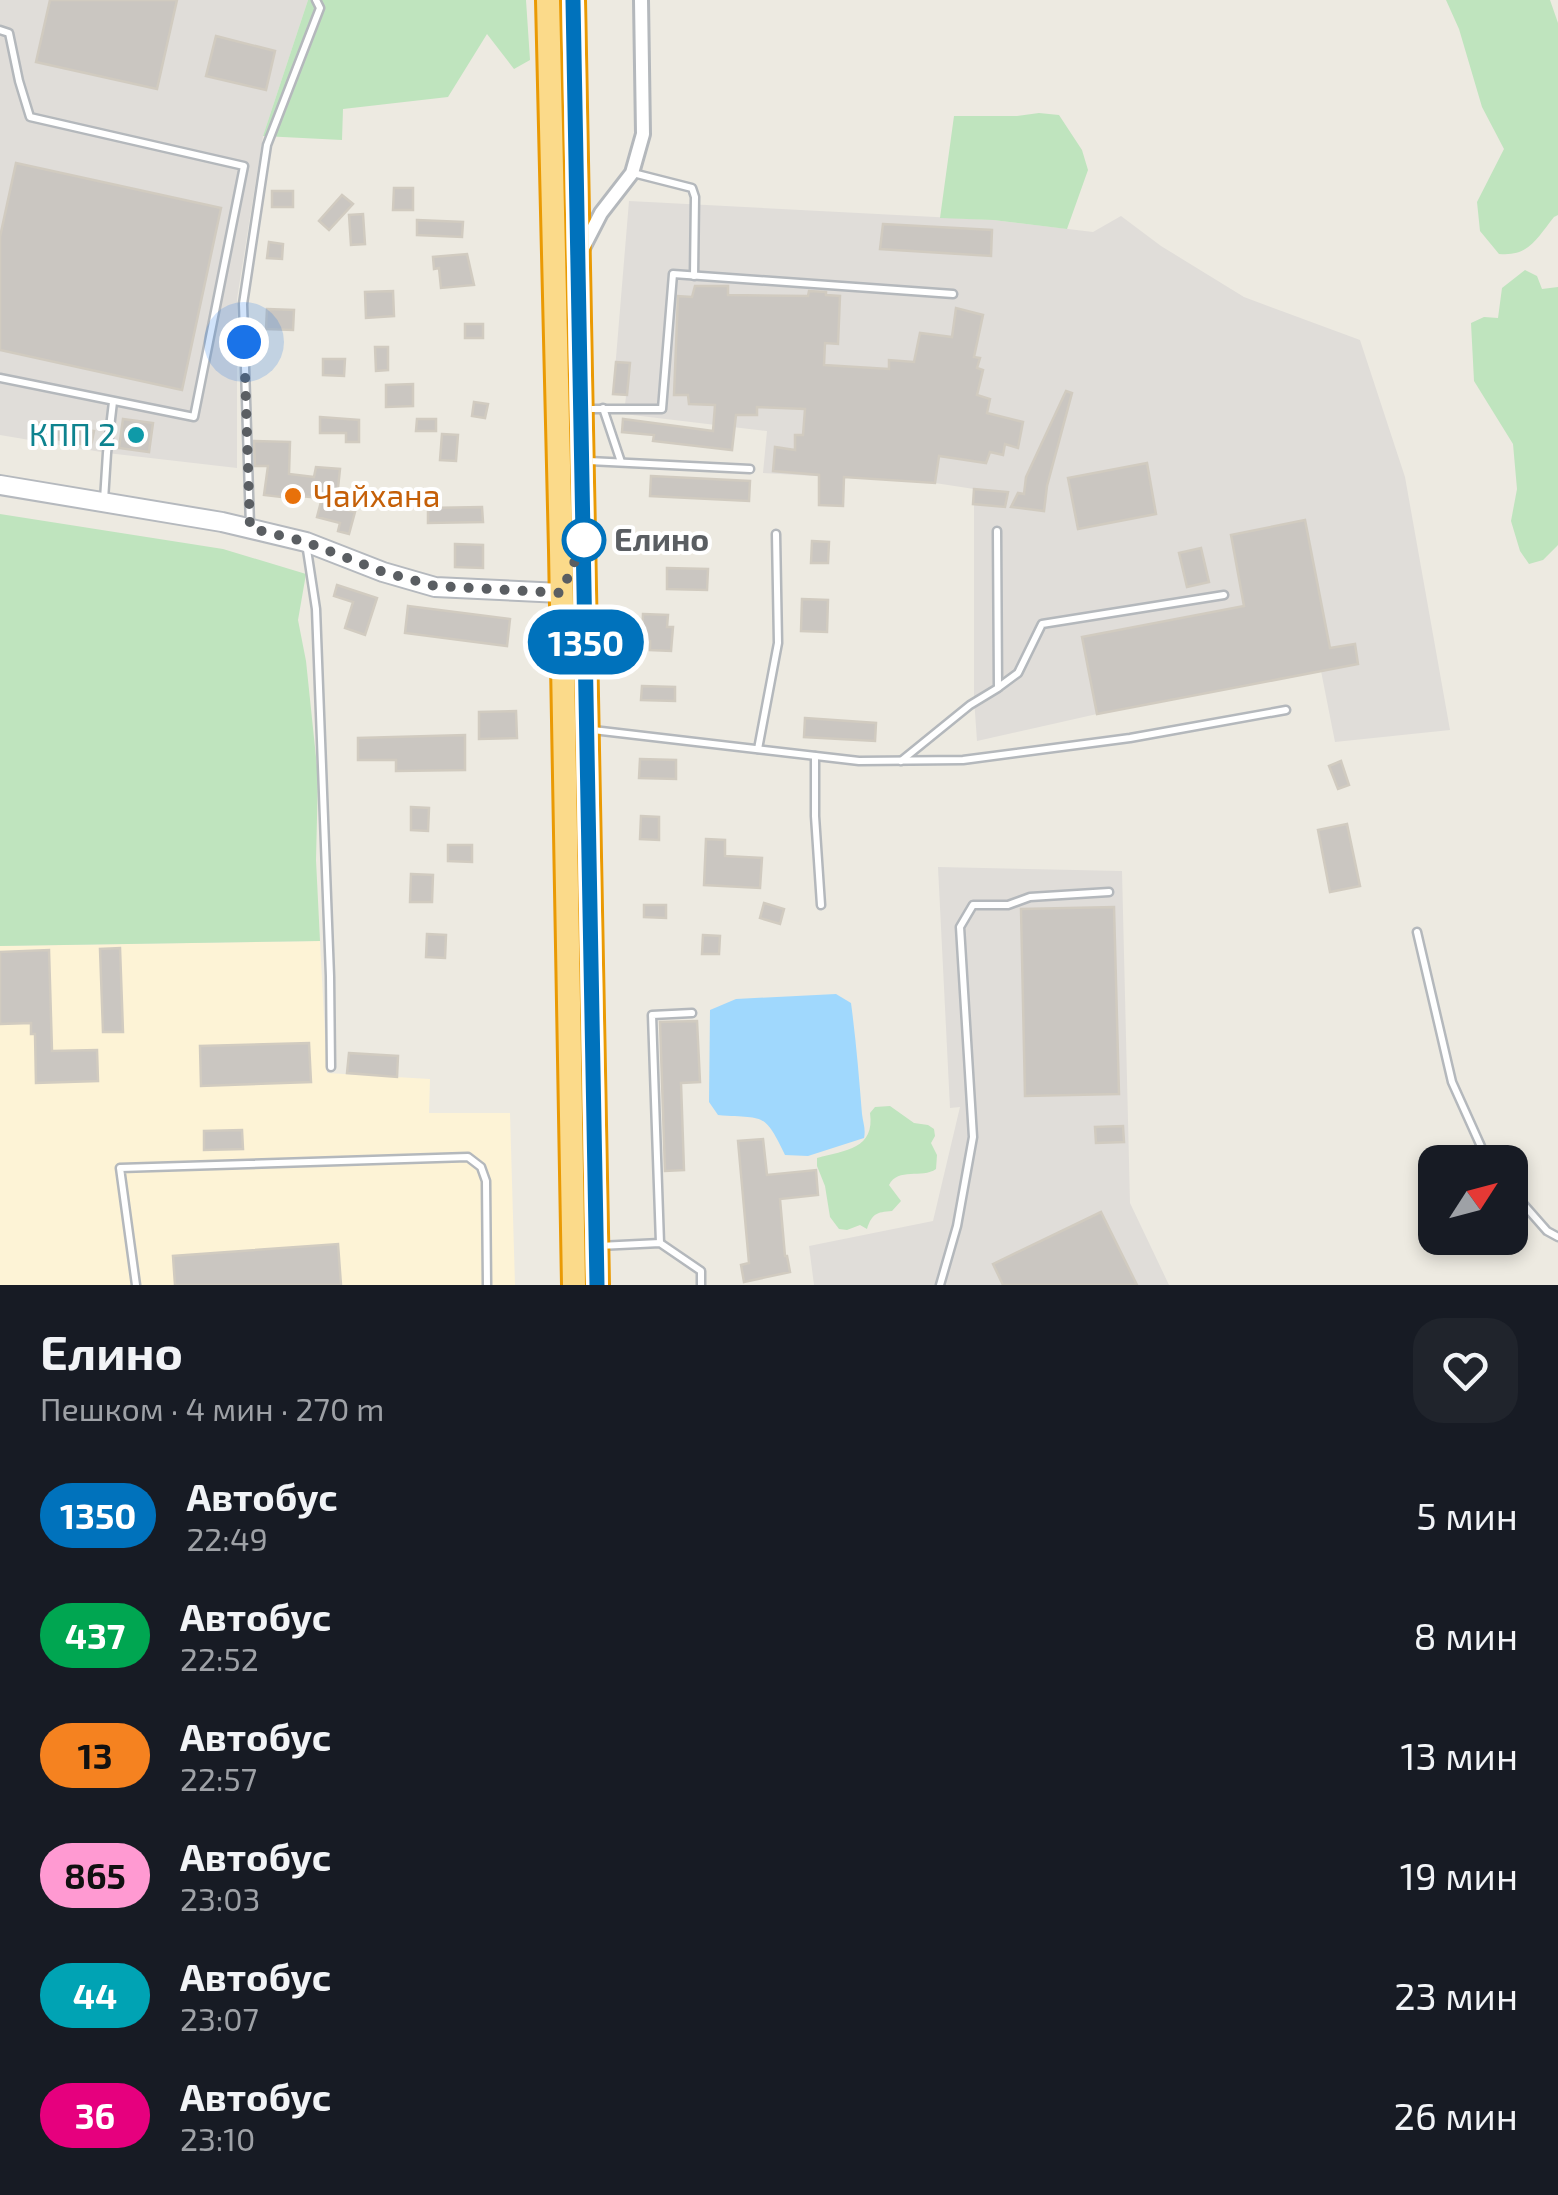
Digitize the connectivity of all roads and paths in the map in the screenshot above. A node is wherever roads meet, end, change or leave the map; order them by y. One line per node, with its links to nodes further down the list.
1 (316, 0): 18 (lane)
2 (548, 0): 22 (highway)
3 (573, 0): 7 (highway)
4 (641, 0): 6 (street)
5 (0, 30): 11 (lane)
6 (632, 173): 7 (street); 8 (lane)
7 (579, 265): 12 (highway)
8 (694, 276): 9 (lane); 12 (lane)
9 (953, 294)
10 (0, 378): 11 (lane)
11 (113, 402): 17 (lane)
12 (592, 409): 13 (highway); 14 (lane)
13 (582, 460): 14 (lane); 26 (highway)
14 (621, 462): 15 (lane)
15 (750, 469)
16 (0, 485): 17 (main road)
17 (104, 502): 18 (main road)
18 (250, 528): 21 (main road)
19 (997, 531): 24 (lane)
20 (776, 534): 27 (lane)
21 (306, 542): 22 (main road); 34 (lane)
22 (561, 593): 42 (highway)
23 (1224, 595): 24 (lane)
24 (998, 688): 29 (lane)
25 (1286, 710): 29 (lane)
26 (587, 729): 27 (lane); 39 (highway)
27 (758, 749): 28 (lane)
28 (815, 756): 29 (lane); 31 (lane)
29 (901, 761)
30 (1109, 892): 45 (lane)
31 (820, 905)
32 (1417, 932): 35 (lane)
33 (692, 1014): 38 (lane)
34 (331, 1067)
35 (1480, 1145)
36 (1528, 1209): 37 (lane)
37 (1558, 1237)
38 (660, 1244): 39 (lane); 44 (lane)
39 (596, 1246): 43 (highway)
40 (136, 1285): 41 (lane)
41 (488, 1285)
42 (574, 1285)
43 (596, 1285)
44 (701, 1285)
45 (940, 1285)

